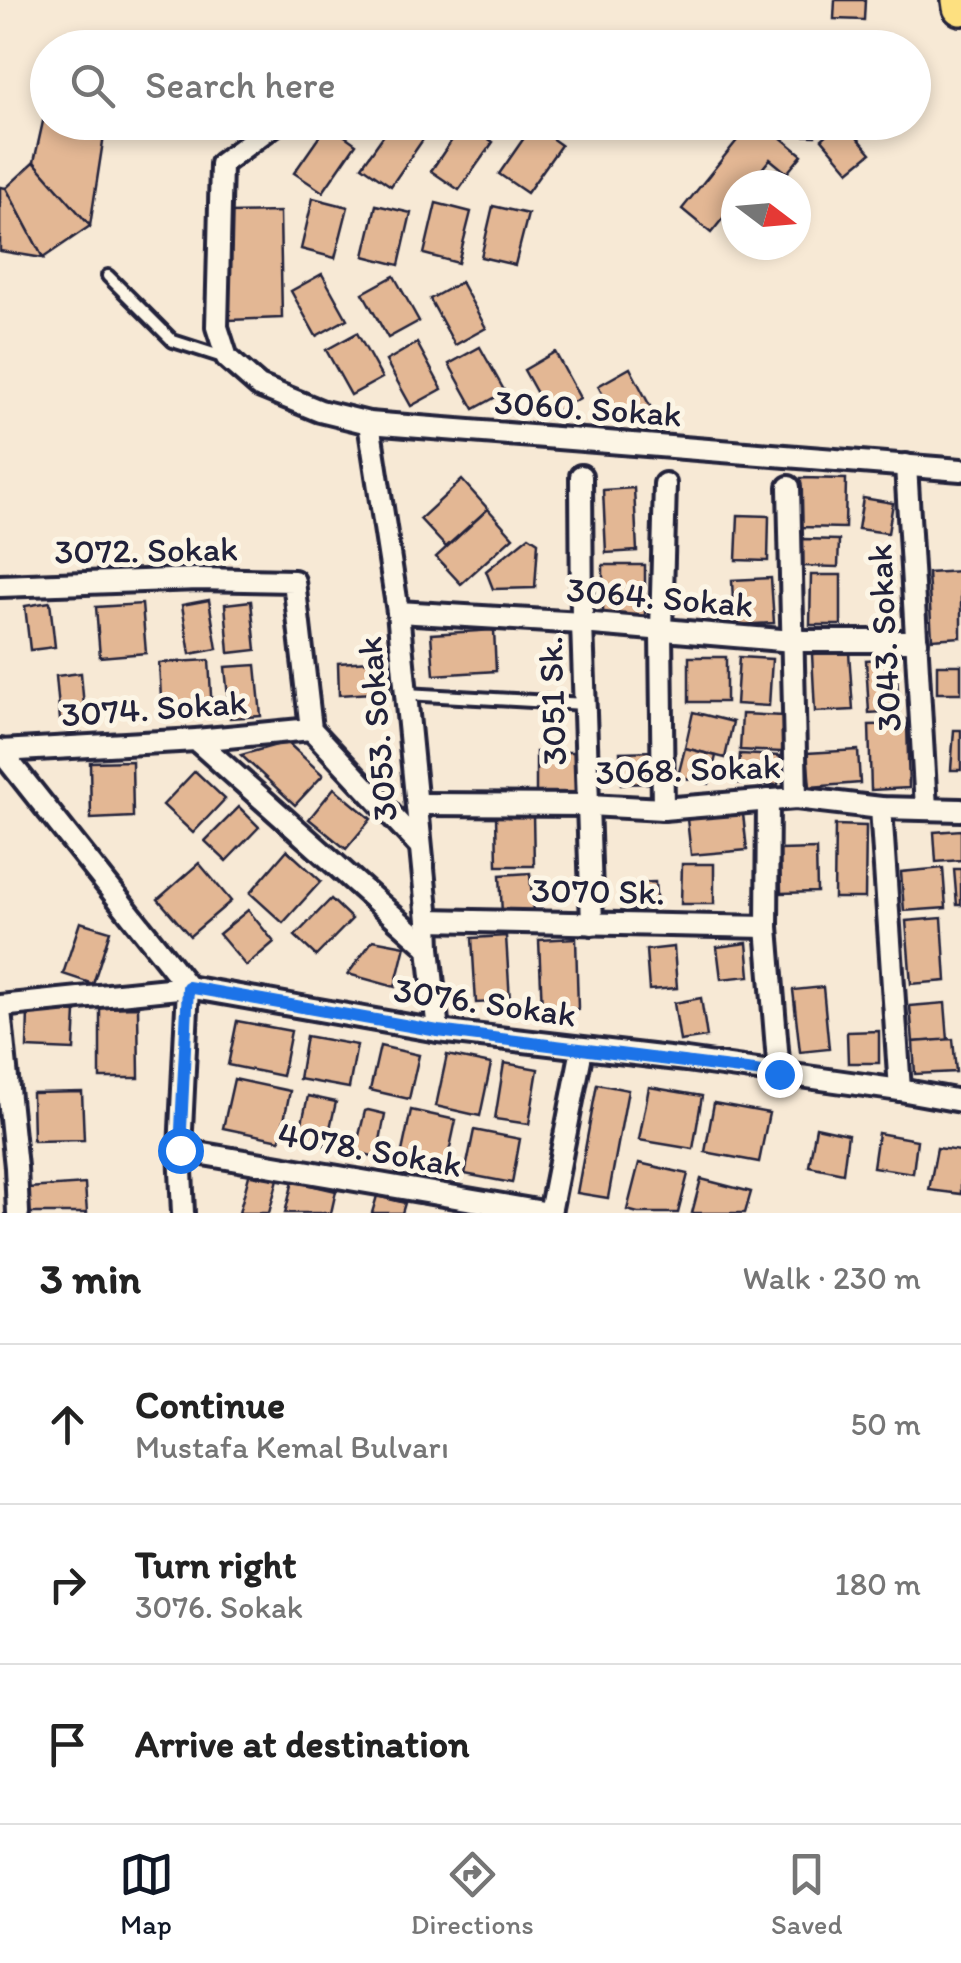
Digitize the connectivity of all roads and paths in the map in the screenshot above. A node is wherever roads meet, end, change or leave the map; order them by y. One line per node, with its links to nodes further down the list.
1 (960, 0): 2 (highway)
2 (961, 8)
3 (254, 140): 5 (street)
4 (108, 276): 5 (lane)
5 (227, 358): 6 (street, 3060. Sokak)
6 (369, 423): 7 (street, 3060. Sokak); 13 (street, 3053. Sokak)
7 (906, 466): 8 (street, 3060. Sokak); 17 (street, 3043. Sokak)
8 (961, 470)
9 (580, 476): 14 (street, 3051 Sk.)
10 (665, 484): 15 (street)
11 (788, 487): 16 (street)
12 (0, 586): 20 (street, 3072. Sokak)
13 (398, 612): 14 (street, 3064. Sokak); 18 (street, 3053. Sokak)
14 (582, 623): 15 (street, 3064. Sokak); 19 (street, 3051 Sk.)
15 (661, 631): 16 (street, 3064. Sokak); 29 (street)
16 (793, 640): 17 (street, 3064. Sokak); 23 (street)
17 (917, 642): 28 (street, 3043. Sokak)
18 (406, 694): 19 (lane); 25 (street, 3053. Sokak)
19 (585, 704): 26 (street, 3051 Sk.)
20 (311, 729): 21 (street, 3074. Sokak); 31 (street)
21 (196, 740): 22 (street, 3074. Sokak); 35 (street)
22 (0, 750): 36 (street)
23 (796, 798): 24 (street, 3068. Sokak); 27 (street, 3068. Sokak)
24 (768, 800): 29 (street, 3068. Sokak); 34 (street)
25 (417, 804): 26 (street, 3068. Sokak); 31 (street, 3053. Sokak)
26 (589, 805): 29 (street, 3068. Sokak); 33 (street, 3051 Sk.)
27 (881, 808): 28 (street, 3068. Sokak); 41 (street)
28 (926, 808): 30 (street, 3068. Sokak)
29 (663, 809)
30 (961, 810)
31 (420, 846): 32 (street, 3053. Sokak)
32 (428, 920): 33 (street, 3070 Sk.); 35 (street, 3053. Sokak)
33 (592, 924): 34 (street, 3070 Sk.)
34 (767, 927): 40 (street)
35 (428, 948): 38 (street, 3053. Sokak)
36 (188, 987): 37 (street, 3076. Sokak); 38 (street, 3076. Sokak); 44 (street)
37 (0, 1008): 43 (street)
38 (438, 1031): 39 (street, 3076. Sokak)
39 (582, 1050): 40 (street, 3076. Sokak); 47 (street)
40 (779, 1074): 41 (street, 3076. Sokak)
41 (900, 1090): 42 (street, 3076. Sokak)
42 (961, 1102)
43 (6, 1141): 45 (street)
44 (180, 1150): 46 (street); 47 (street, 4078. Sokak)
45 (18, 1213)
46 (183, 1213)
47 (550, 1213)

